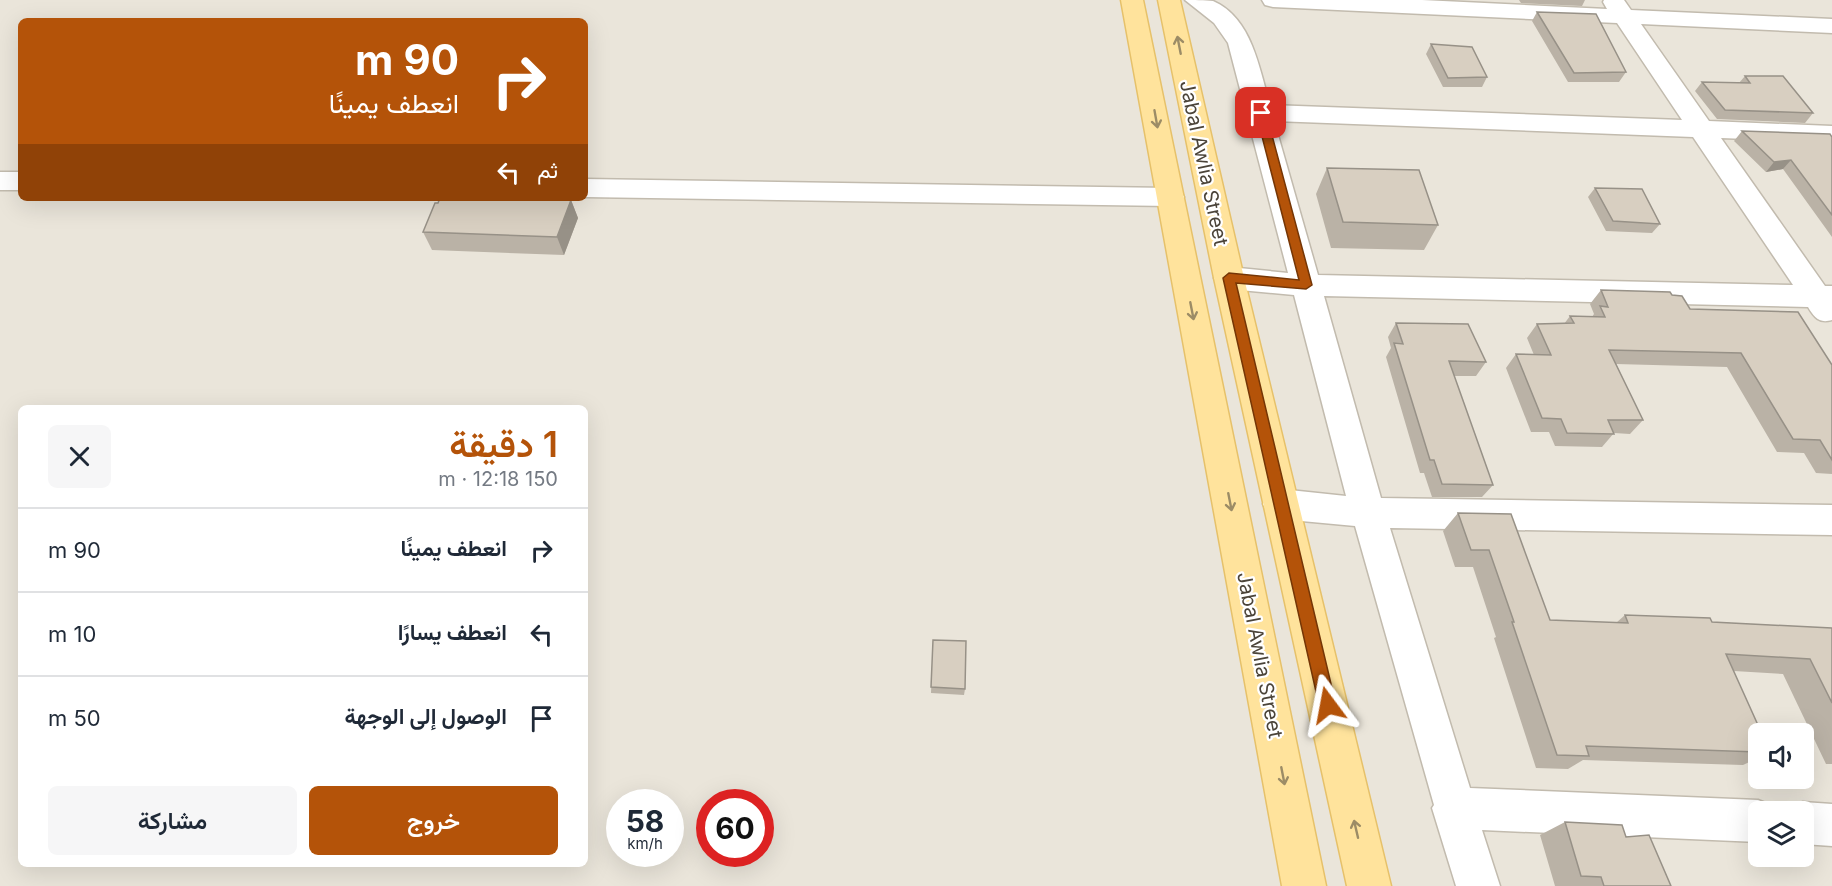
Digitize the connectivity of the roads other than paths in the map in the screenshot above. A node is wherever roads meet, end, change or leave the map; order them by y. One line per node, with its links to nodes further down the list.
1 (1132, 0): 13 (main road, Jabal Awlia Street, one-way to 13)
2 (1169, 0): 14 (main road, Jabal Awlia Street, one-way to 2)
3 (1196, 0): 7 (street)
4 (1273, 0): 5 (street)
5 (1618, 8): 6 (street); 8 (street)
6 (1832, 26)
7 (1261, 113): 8 (street); 15 (street)
8 (1702, 130): 9 (street); 16 (street)
9 (1832, 134)
10 (0, 180): 11 (street)
11 (18, 181)
12 (588, 188): 13 (street)
13 (1170, 196): 24 (main road, Jabal Awlia Street, one-way to 24)
14 (1229, 278): 15 (street); 17 (main road, Jabal Awlia Street)
15 (1306, 285): 16 (street); 18 (street)
16 (1827, 305)
17 (1280, 504): 18 (street); 25 (main road, Jabal Awlia Street, one-way to 17)
18 (1368, 513): 19 (street); 20 (street)
19 (1832, 520)
20 (1453, 808): 21 (street); 26 (street)
21 (1748, 822)
22 (1814, 824): 23 (street)
23 (1832, 825)
24 (1304, 886)
25 (1370, 886)
26 (1478, 886)

